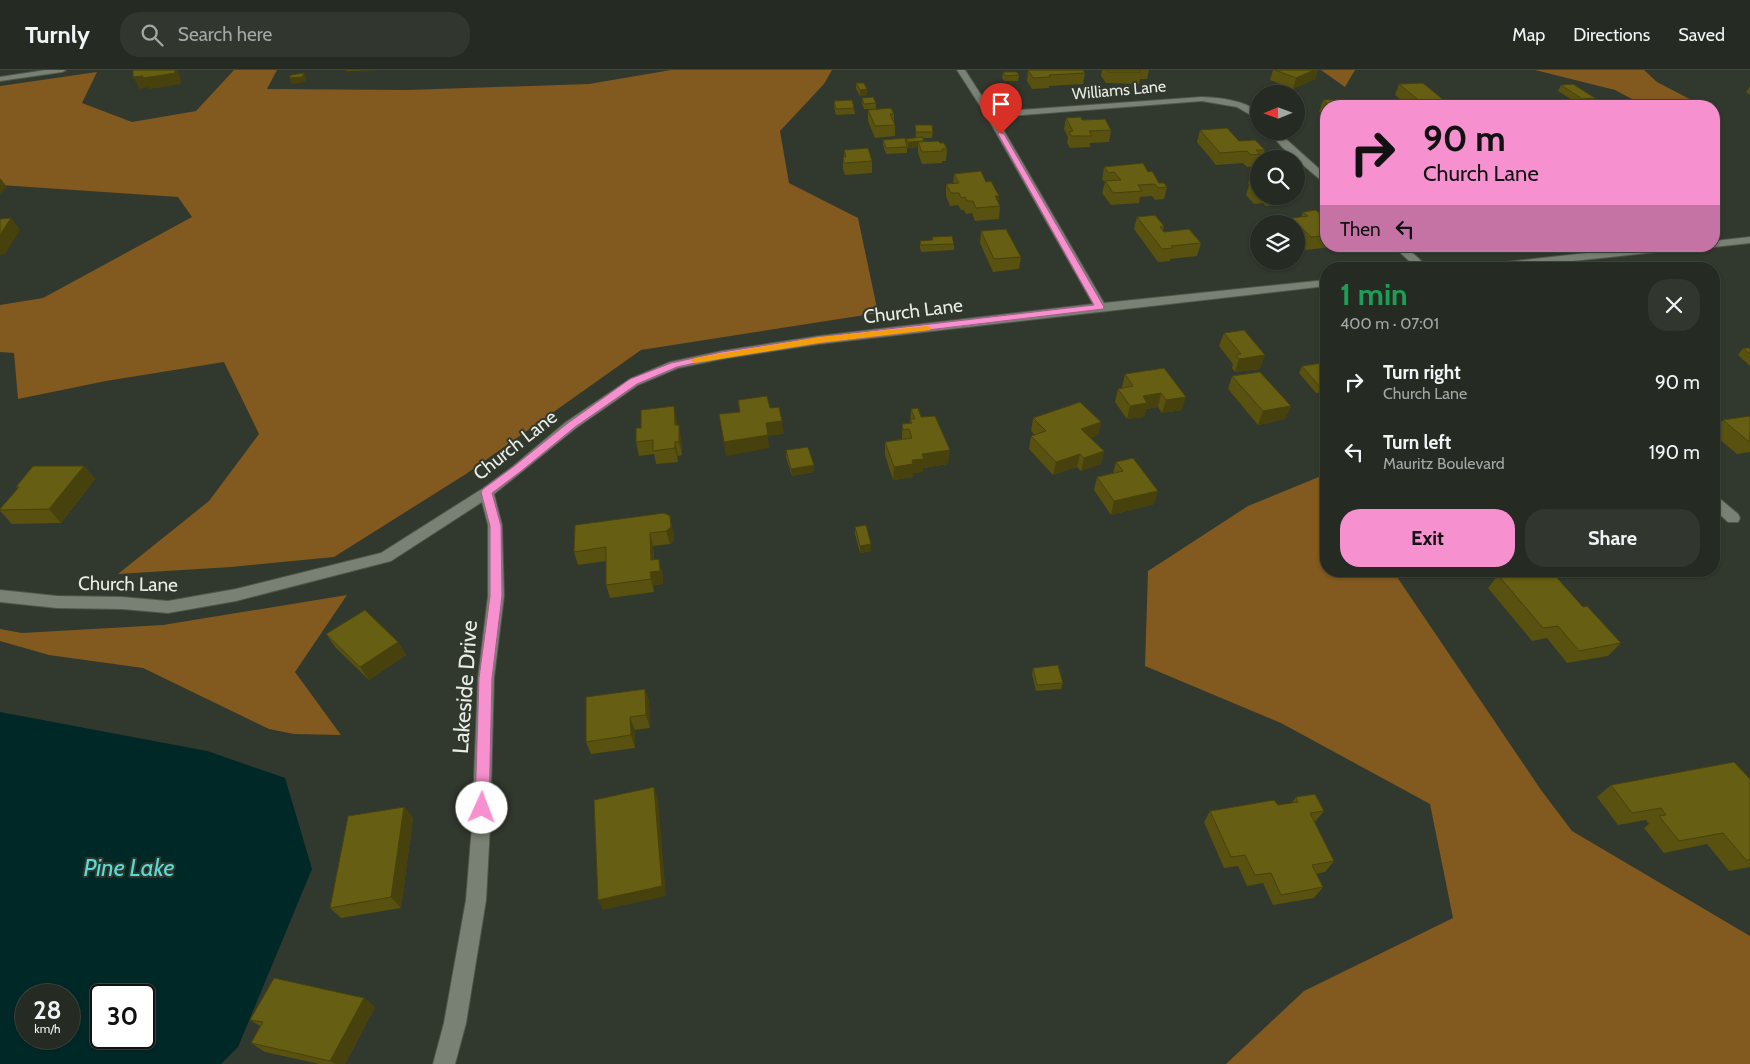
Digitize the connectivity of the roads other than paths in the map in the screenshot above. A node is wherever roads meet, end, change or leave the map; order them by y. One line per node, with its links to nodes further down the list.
1 (62, 70): 3 (street)
2 (961, 70): 5 (street)
3 (0, 79)
4 (1250, 111): 5 (street, Williams Lane)
5 (990, 115): 15 (street)
6 (1280, 140): 7 (street)
7 (1320, 175)
8 (1750, 240): 9 (street)
9 (1720, 243)
10 (1405, 252): 12 (street)
11 (1623, 252): 13 (street)
12 (1417, 262)
13 (1527, 262)
14 (1320, 284): 15 (street, Church Lane)
15 (1100, 307): 16 (street, Church Lane)
16 (487, 492): 19 (street, Church Lane); 20 (street, Lakeside Drive)
17 (1720, 506): 18 (street)
18 (1733, 518)
19 (0, 596)
20 (444, 1064)

